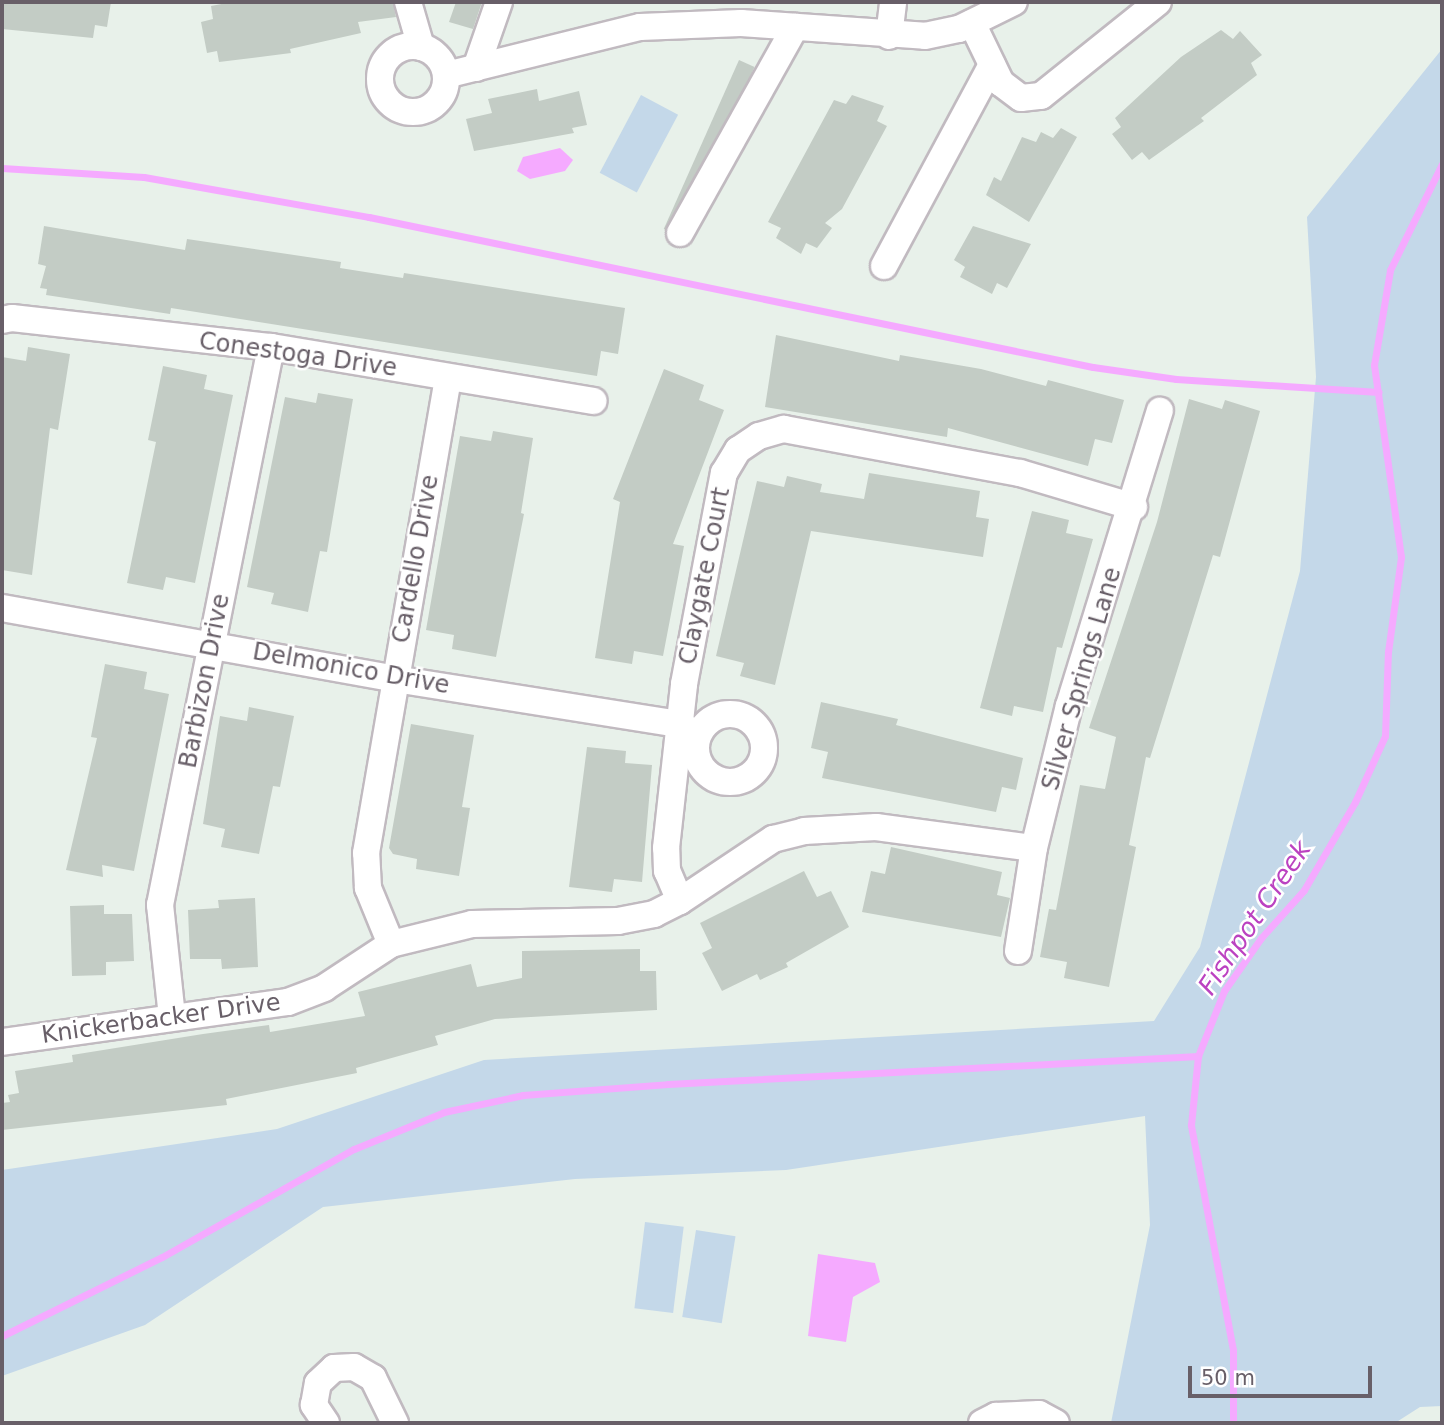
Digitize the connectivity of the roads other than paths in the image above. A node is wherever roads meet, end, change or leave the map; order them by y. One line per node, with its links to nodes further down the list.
1 (408, 2): 10 (street)
2 (499, 2): 12 (street)
3 (893, 2): 9 (street)
4 (1014, 2): 7 (street)
5 (1158, 2): 11 (street)
6 (692, 12): 8 (street); 12 (street)
7 (972, 23): 9 (street); 11 (street)
8 (795, 27): 9 (street); 14 (street)
9 (889, 36)
10 (421, 47): 13 (street); 13 (street)
11 (992, 65): 15 (street)
12 (476, 68): 13 (street)
13 (446, 75)
14 (680, 233)
15 (884, 265)
16 (2, 320): 17 (street, Conestoga Drive)
17 (271, 347): 18 (street, Conestoga Drive); 23 (street, Barbizon Drive)
18 (448, 377): 19 (street, Conestoga Drive); 24 (street, Cardello Drive)
19 (594, 401)
20 (1160, 411): 21 (street, Silver Springs Lane)
21 (1134, 507): 25 (street, Claygate Court); 26 (street, Silver Springs Lane)
22 (2, 608): 23 (street, Delmonico Drive)
23 (212, 644): 24 (street, Delmonico Drive); 30 (street, Barbizon Drive)
24 (396, 679): 25 (street, Delmonico Drive); 28 (street, Cardello Drive)
25 (688, 729): 27 (street, Claygate Court)
26 (1034, 848): 27 (street, Knickerbacker Drive); 29 (street, Silver Springs Lane)
27 (680, 901): 28 (street, Knickerbacker Drive)
28 (391, 944): 30 (street, Knickerbacker Drive)
29 (1018, 951)
30 (173, 1017): 31 (street, Knickerbacker Drive)
31 (2, 1042)
32 (326, 1423): 33 (street)
33 (395, 1423)
34 (982, 1423): 35 (street)
35 (1056, 1423)

